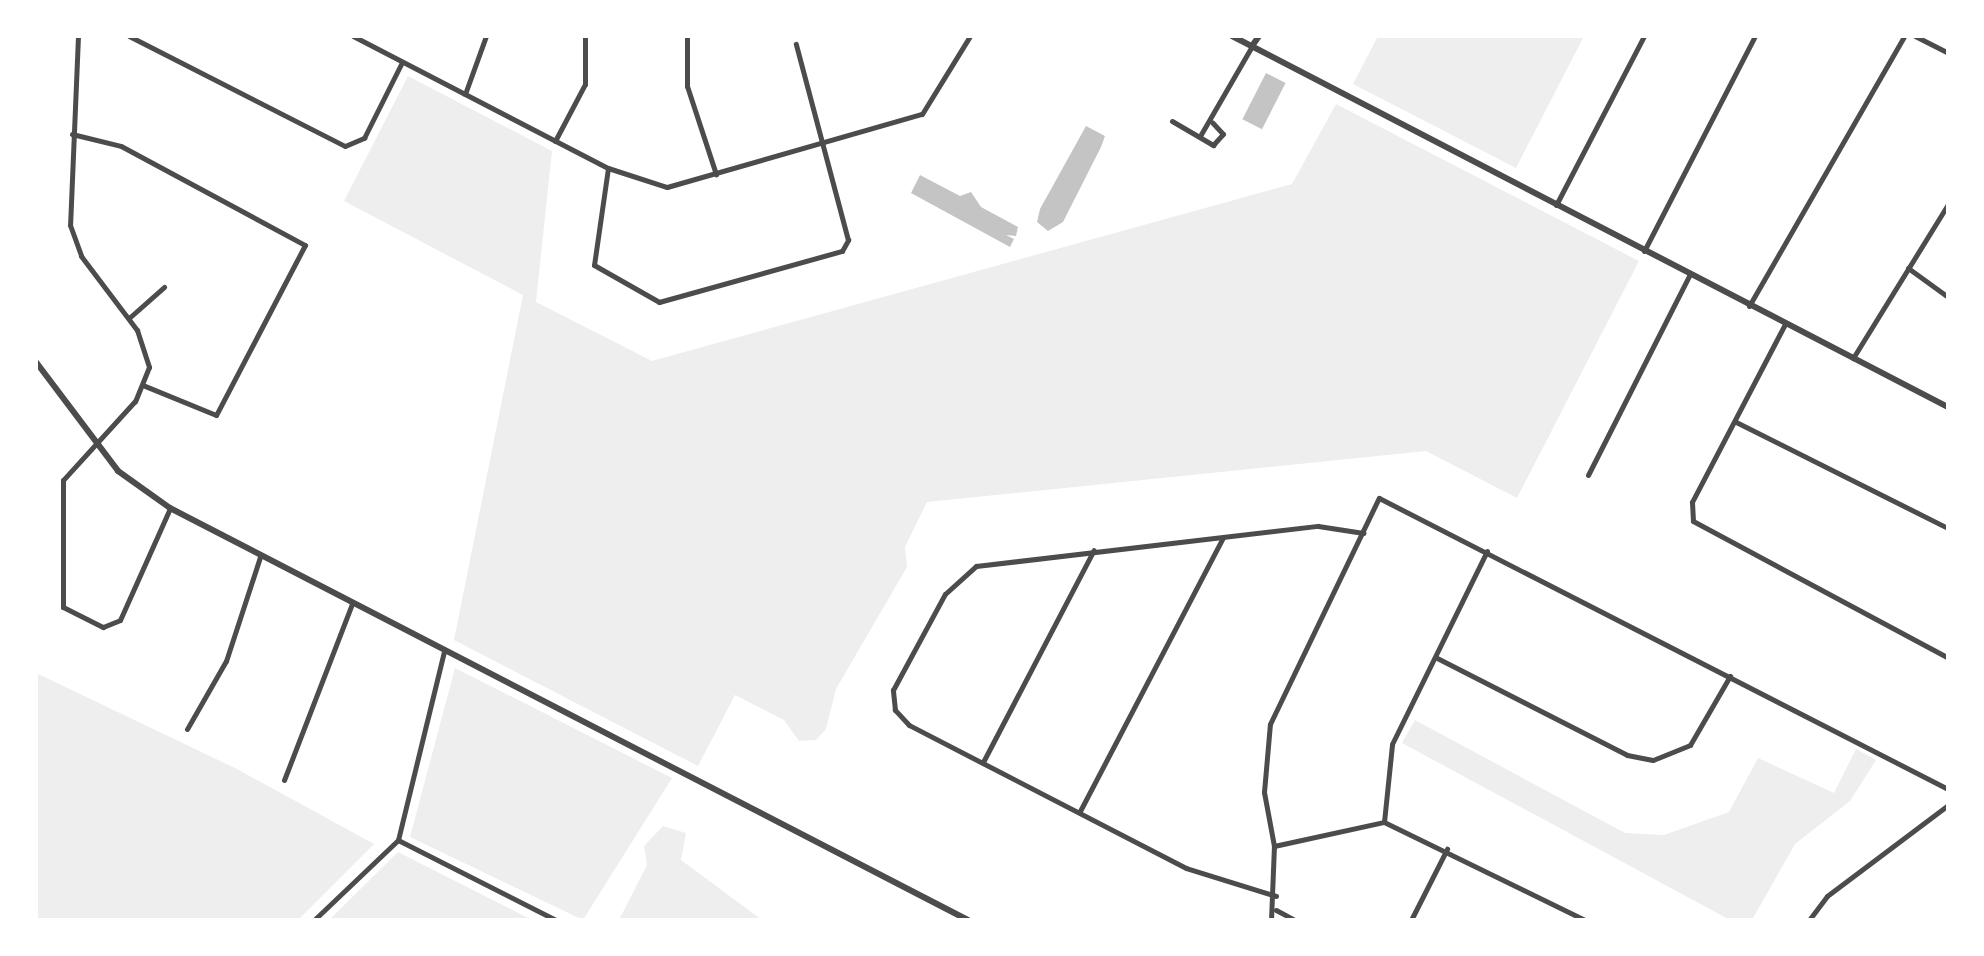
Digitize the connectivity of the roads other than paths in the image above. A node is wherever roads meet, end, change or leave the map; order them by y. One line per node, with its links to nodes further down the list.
1 (78, 36): 21 (street)
2 (129, 36): 17 (street)
3 (353, 36): 17 (street)
4 (486, 36): 18 (street)
5 (585, 36): 23 (street)
6 (687, 36): 26 (street)
7 (970, 36): 24 (street)
8 (1232, 36): 15 (street)
9 (1259, 36): 15 (street)
10 (1644, 36): 28 (street)
11 (1755, 36): 29 (street)
12 (1904, 36): 34 (street)
13 (1915, 36): 16 (street)
14 (796, 44): 24 (street)
15 (1252, 46): 20 (street); 28 (street)
16 (1948, 53)
17 (402, 62): 18 (street)
18 (465, 94): 23 (street)
19 (1172, 121): 22 (street)
20 (1212, 122): 22 (street); 22 (street)
21 (72, 134): 35 (street); 39 (street)
22 (1200, 136)
23 (555, 141): 25 (street)
24 (821, 145): 25 (street); 26 (street)
25 (608, 168): 26 (street)
26 (716, 174)
27 (1948, 204): 30 (street)
28 (1556, 205): 29 (street)
29 (1644, 251): 31 (street)
30 (1908, 268): 33 (street); 37 (street)
31 (1690, 274): 34 (street); 43 (street)
32 (164, 287): 35 (street)
33 (1948, 297)
34 (1749, 306): 36 (street)
35 (129, 318): 39 (street)
36 (1785, 324): 37 (street); 41 (street)
37 (1853, 358): 40 (street)
38 (36, 362): 42 (street)
39 (145, 386): 42 (street)
40 (1948, 407)
41 (1736, 422): 45 (street); 54 (street)
42 (93, 442): 44 (street); 44 (street)
43 (1588, 475)
44 (170, 508): 50 (street)
45 (1948, 528)
46 (1363, 533): 47 (street); 49 (street); 64 (street)
47 (1224, 536): 48 (street); 61 (street)
48 (1094, 549): 57 (street); 57 (street)
49 (1487, 551): 53 (street); 55 (street)
50 (260, 557): 51 (street); 56 (street)
51 (352, 604): 52 (street); 58 (street)
52 (444, 651): 63 (street); 70 (street)
53 (1437, 658): 55 (street); 62 (street)
54 (1948, 658)
55 (1730, 676): 59 (street)
56 (187, 729)
57 (983, 762): 61 (street)
58 (284, 780)
59 (1948, 789)
60 (1948, 805): 75 (street)
61 (1080, 811): 66 (street)
62 (1384, 822): 64 (street); 65 (street)
63 (398, 840): 68 (street); 69 (street)
64 (1274, 846): 66 (street)
65 (1447, 849): 73 (street); 74 (street)
66 (1276, 896): 67 (street)
67 (1276, 910): 71 (street); 72 (street)
68 (314, 920)
69 (556, 920)
70 (968, 920)
71 (1271, 920)
72 (1295, 920)
73 (1411, 920)
74 (1585, 920)
75 (1809, 920)

